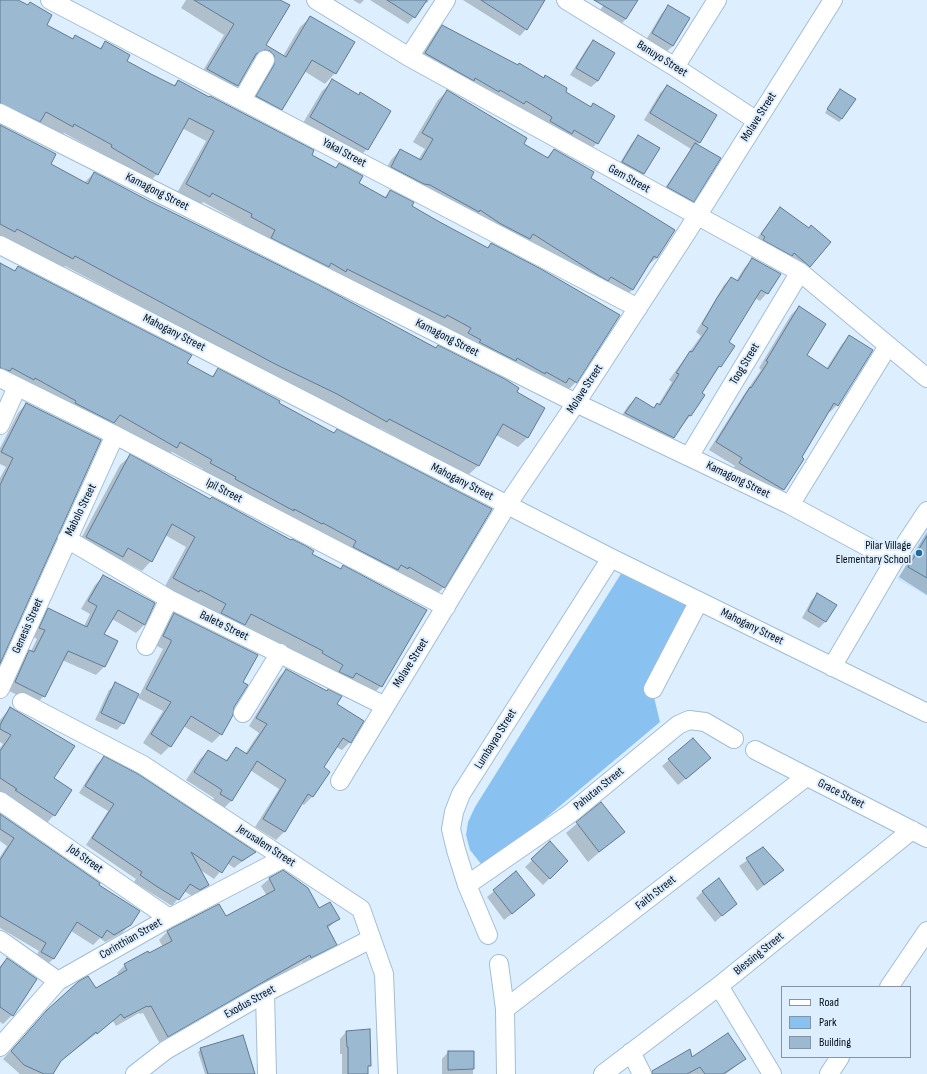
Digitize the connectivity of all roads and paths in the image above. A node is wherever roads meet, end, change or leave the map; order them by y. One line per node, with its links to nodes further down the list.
1 (50, 0): 10 (street, Yakal Street)
2 (316, 0): 7 (street, Gem Street)
3 (446, 0): 7 (street)
4 (717, 0): 9 (street)
5 (833, 0): 12 (street, Molave Street)
6 (575, 2): 9 (street, Banuyo Street)
7 (409, 57): 13 (street, Gem Street)
8 (265, 60): 10 (street)
9 (675, 67): 12 (street, Banuyo Street)
10 (242, 100): 16 (street, Yakal Street)
11 (0, 113): 21 (street, Kamagong Street)
12 (756, 121): 13 (street, Molave Street)
13 (697, 216): 15 (street, Gem Street); 16 (street, Molave Street)
14 (0, 245): 25 (street, Mahogany Street)
15 (800, 272): 17 (street, Gem Street); 24 (street, Toog Street)
16 (638, 308): 21 (street, Molave Street)
17 (888, 346): 19 (street, Gem Street); 26 (street)
18 (0, 378): 20 (street, Ipil Street)
19 (927, 378)
20 (17, 387): 22 (street); 23 (street, Ipil Street)
21 (576, 403): 24 (street, Kamagong Street); 25 (street, Molave Street)
22 (0, 425)
23 (115, 435): 28 (street, Mabolo Street); 34 (street, Ipil Street)
24 (690, 456): 26 (street, Kamagong Street)
25 (507, 505): 29 (street, Mahogany Street); 34 (street, Molave Street)
26 (790, 505): 30 (street, Kamagong Street)
27 (927, 511): 30 (street)
28 (68, 539): 31 (street, Mabolo Street); 32 (street, Balete Street)
29 (611, 558): 33 (street, Mahogany Street); 51 (street, Lumbayao Street)
30 (894, 561): 37 (street)
31 (46, 585): 38 (street, Genesis Street)
32 (168, 599): 35 (street); 36 (street, Balete Street)
33 (699, 601): 37 (street, Mahogany Street); 39 (street)
34 (446, 607): 41 (street, Molave Street)
35 (146, 646)
36 (280, 653): 41 (street, Balete Street); 43 (street)
37 (832, 667): 42 (street, Mahogany Street)
38 (0, 689)
39 (653, 689)
40 (22, 702): 50 (street, Jerusalem Street)
41 (385, 706): 47 (street, Molave Street)
42 (925, 709)
43 (243, 713)
44 (734, 739): 51 (street, Pahutan Street)
45 (755, 750): 46 (street, Grace Street)
46 (806, 777): 49 (street, Grace Street); 62 (street, Faith Street)
47 (340, 781)
48 (0, 801): 52 (street, Job Street)
49 (919, 834): 59 (street, Blessing Street)
50 (284, 858): 52 (street, Corinthian Street); 55 (street, Jerusalem Street)
51 (467, 885): 54 (street, Lumbayao Street)
52 (169, 918): 58 (street, Corinthian Street)
53 (927, 931): 60 (street)
54 (488, 935)
55 (371, 939): 61 (street, Exodus Street); 68 (street, Jerusalem Street)
56 (0, 940): 58 (street)
57 (499, 964): 62 (street)
58 (58, 981): 63 (street, Corinthian Street)
59 (719, 986): 64 (street, Blessing Street); 72 (street)
60 (890, 986)
61 (265, 993): 66 (street, Exodus Street); 67 (street)
62 (505, 1009): 69 (street)
63 (0, 1047)
64 (631, 1052): 70 (street, Blessing Street); 71 (street)
65 (839, 1058): 73 (street)
66 (136, 1074)
67 (266, 1074)
68 (388, 1074)
69 (506, 1074)
70 (603, 1074)
71 (642, 1074)
72 (772, 1074)
73 (829, 1074)

